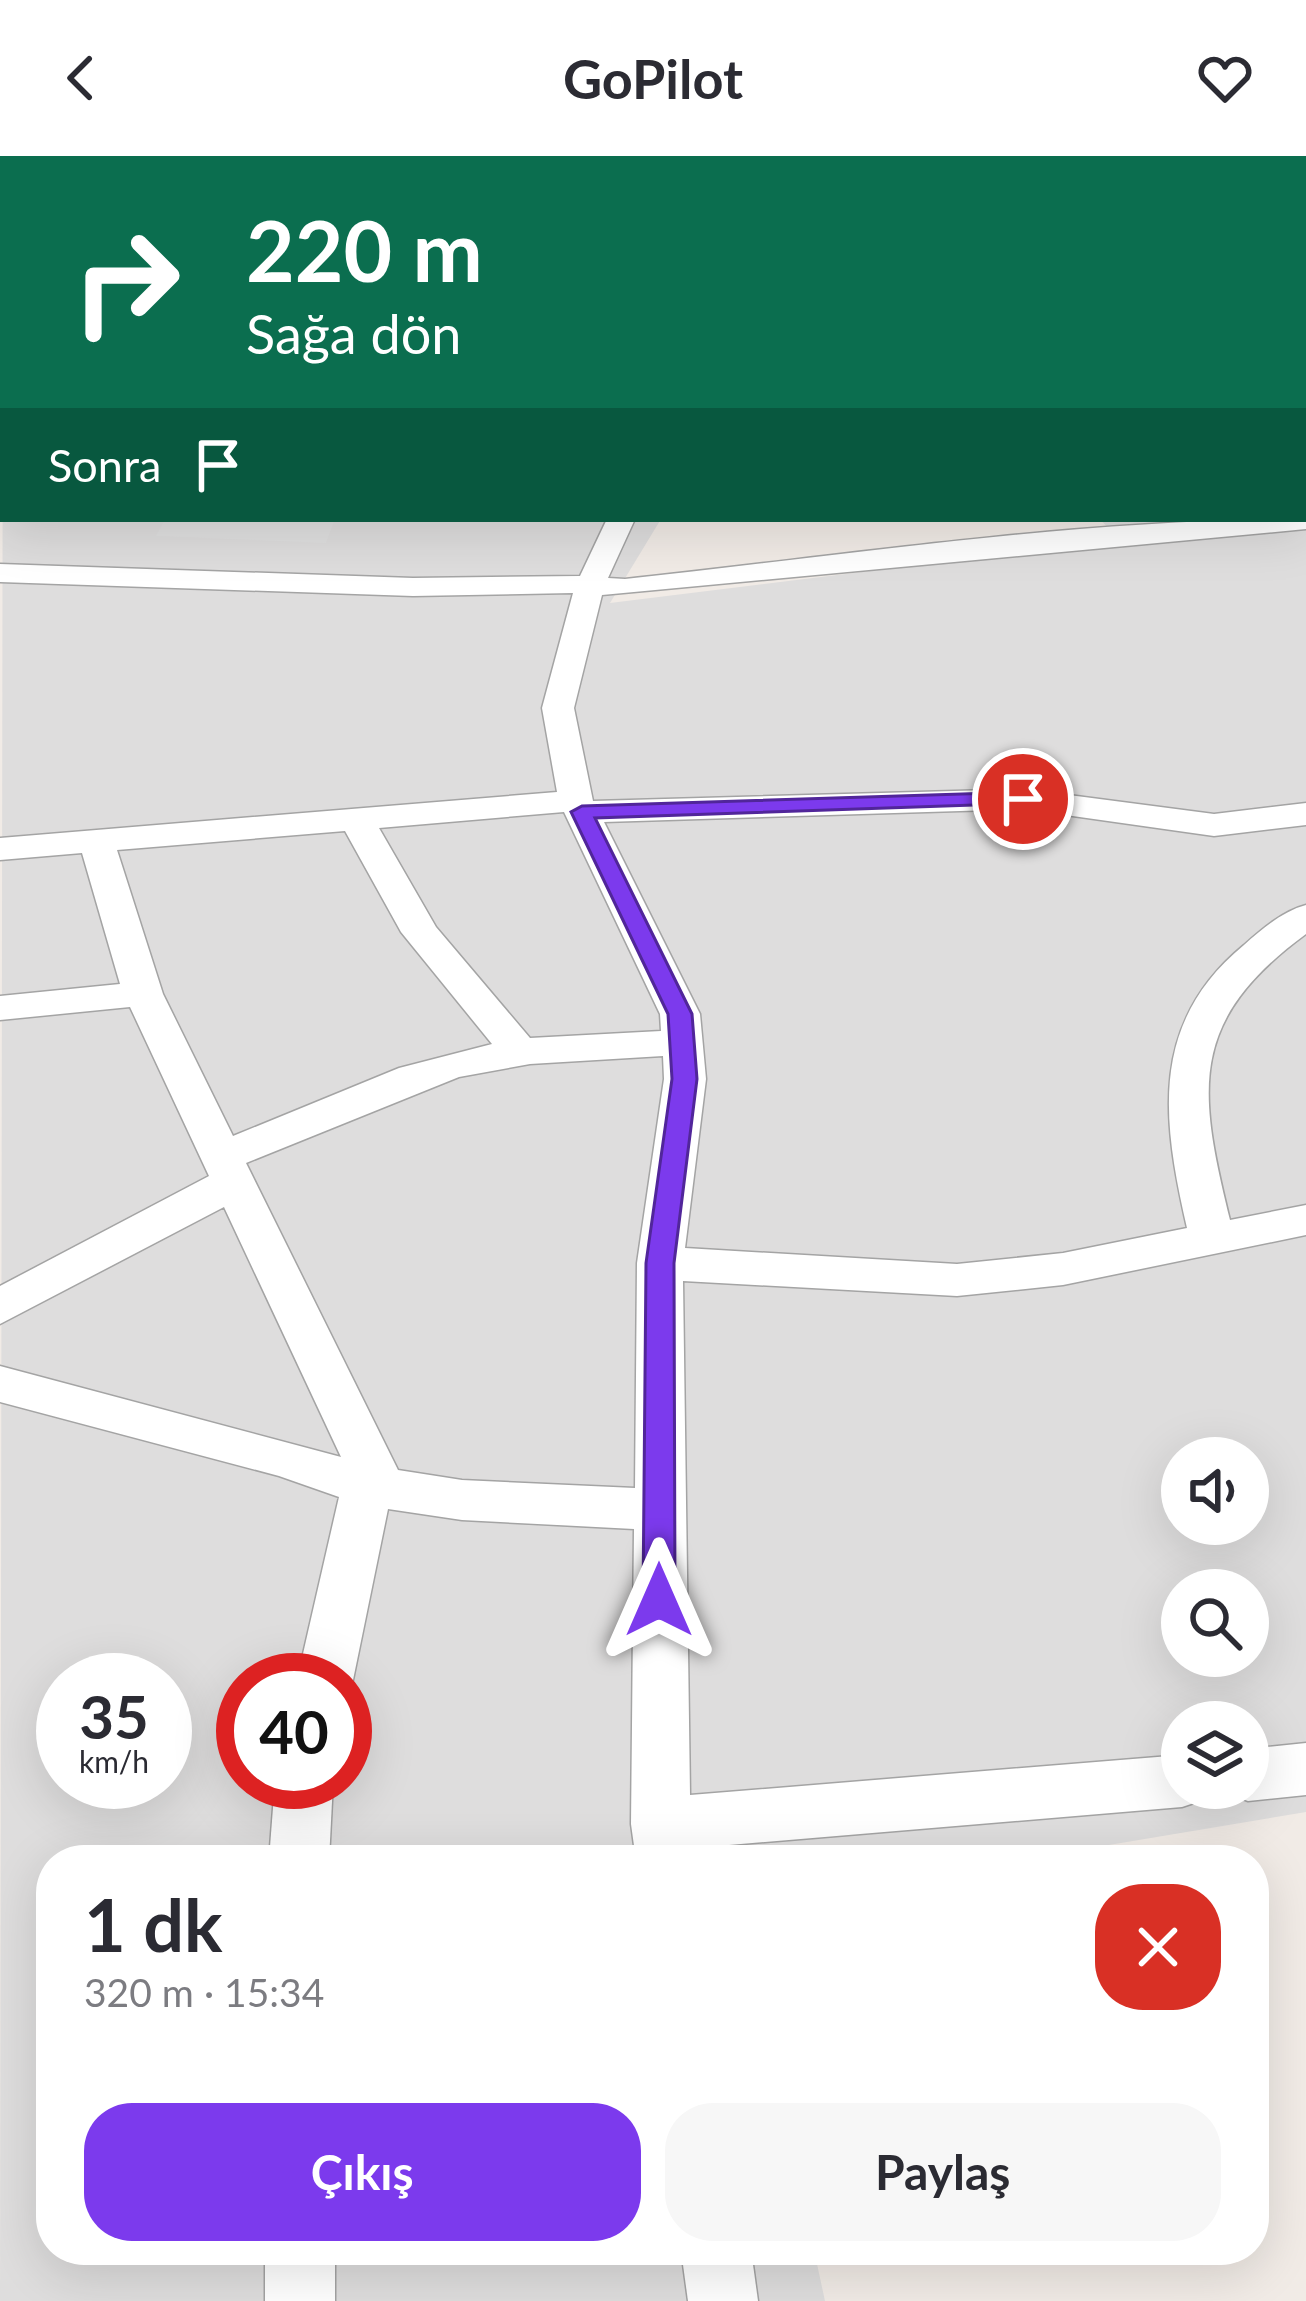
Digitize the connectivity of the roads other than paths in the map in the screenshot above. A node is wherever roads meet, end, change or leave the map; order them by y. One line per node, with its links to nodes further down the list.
1 (620, 522): 5 (street)
2 (1173, 522): 3 (street)
3 (1108, 527): 5 (street)
4 (0, 573): 5 (street)
5 (590, 586): 6 (street)
6 (579, 807): 7 (street); 8 (street); 14 (street)
7 (1306, 814)
8 (356, 819): 9 (street); 15 (street)
9 (97, 844): 10 (street); 12 (street)
10 (0, 849)
11 (1306, 916): 18 (street)
12 (143, 994): 13 (street); 16 (street)
13 (0, 1008)
14 (682, 1043): 15 (street); 19 (street)
15 (520, 1052): 16 (street)
16 (228, 1169): 20 (street); 22 (street)
17 (1306, 1220): 18 (street)
18 (1212, 1238): 19 (street)
19 (660, 1263): 23 (street)
20 (0, 1307)
21 (0, 1384): 22 (street)
22 (374, 1487): 23 (street); 24 (street)
23 (658, 1510): 29 (street)
24 (333, 1653)
25 (1306, 1769): 26 (street)
26 (1269, 1773)
27 (1161, 1783): 29 (street)
28 (302, 1809): 30 (street)
29 (664, 1842)
30 (300, 1845)
31 (300, 2265): 33 (street)
32 (718, 2265): 34 (street)
33 (300, 2301)
34 (723, 2301)

